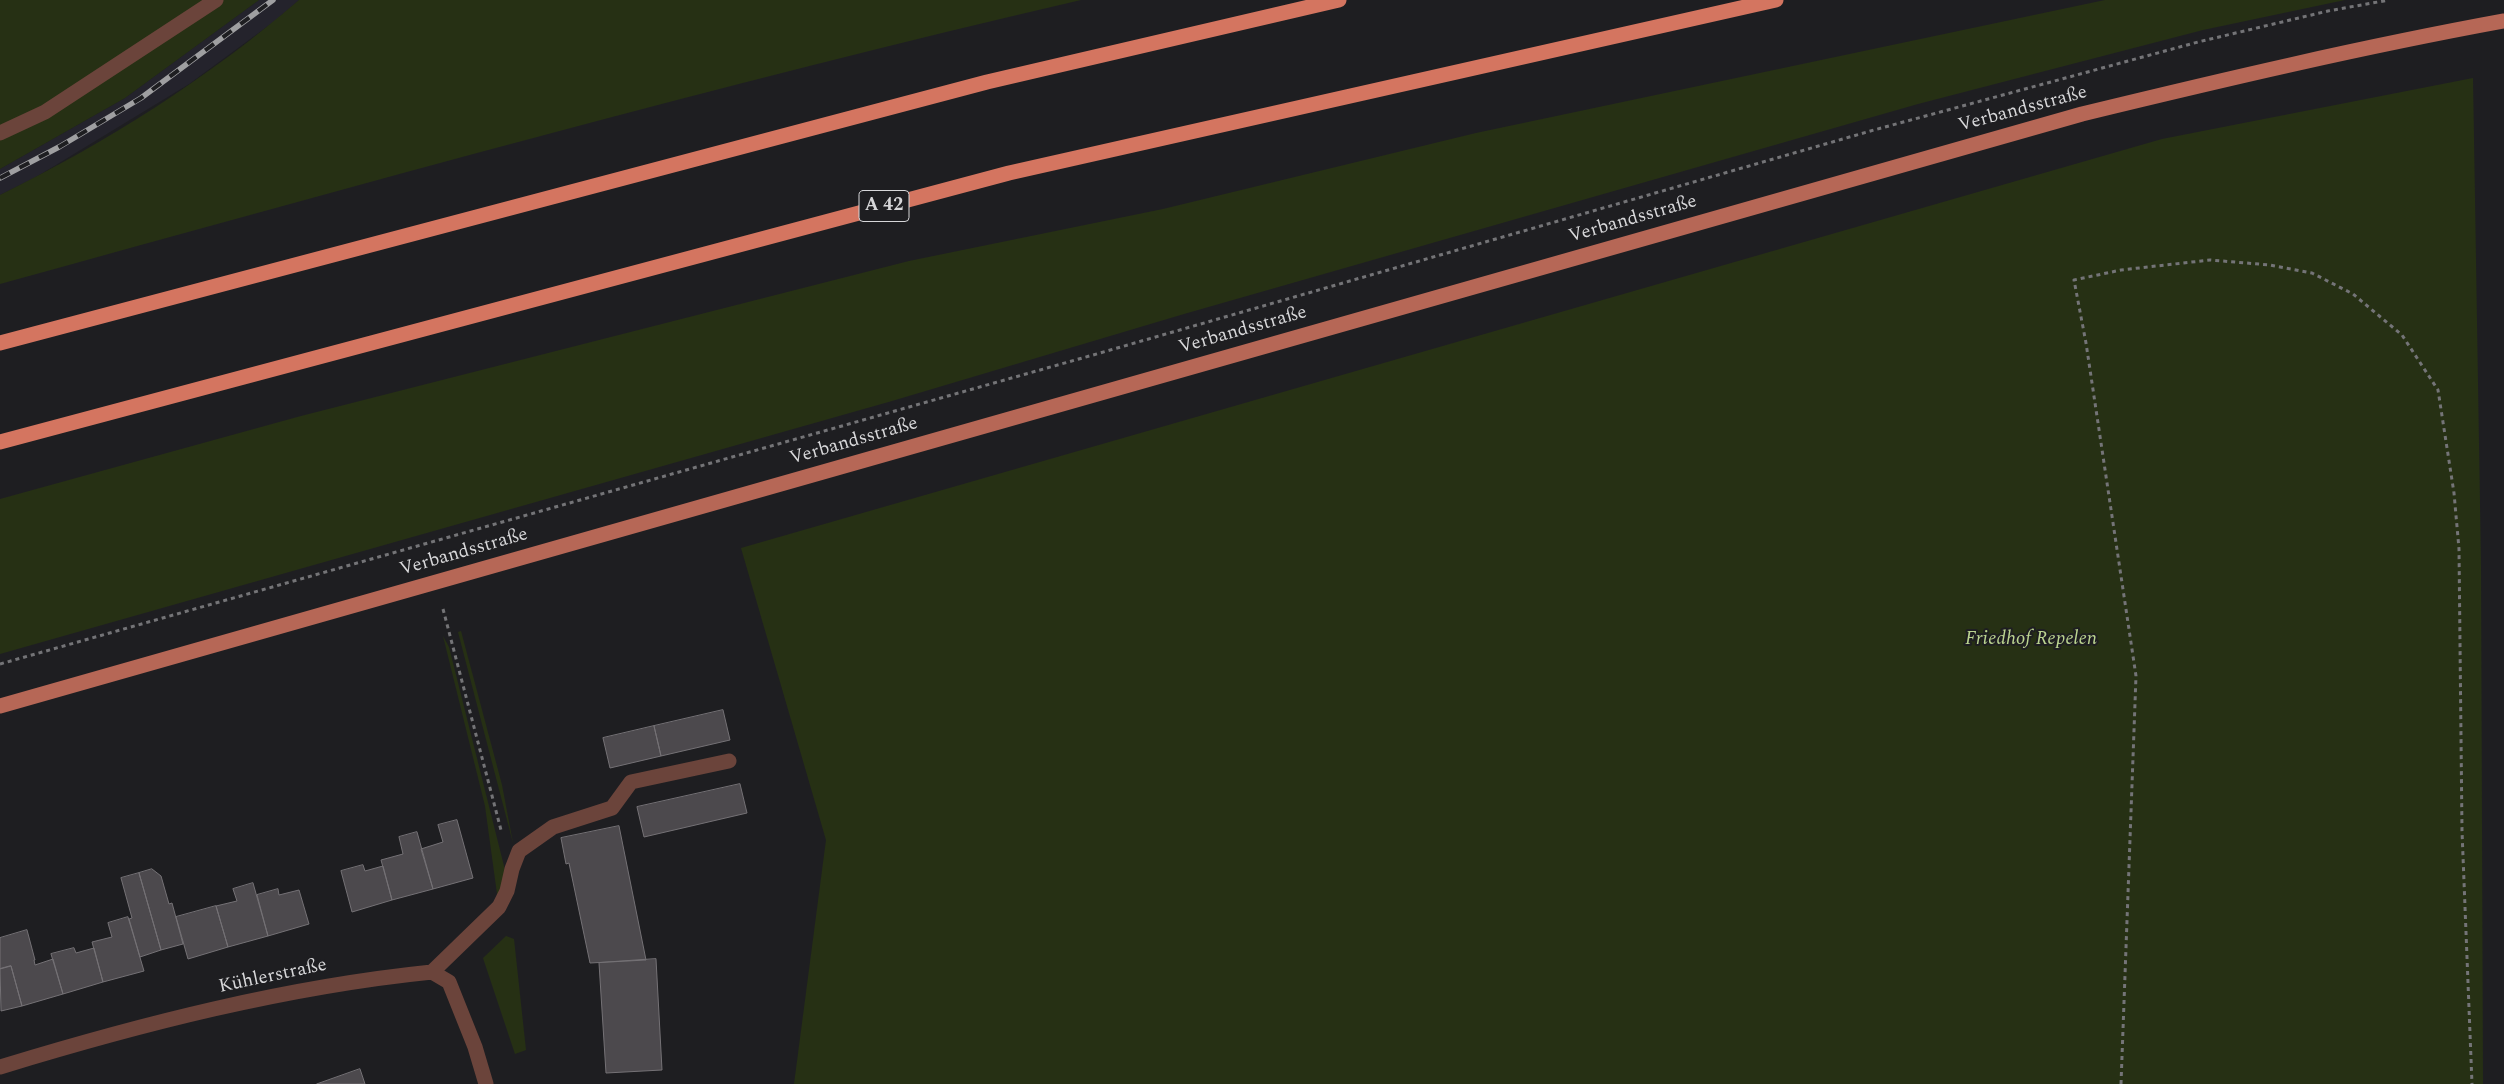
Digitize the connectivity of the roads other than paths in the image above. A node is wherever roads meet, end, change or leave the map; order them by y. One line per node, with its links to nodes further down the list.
1 (216, 0): 5 (street)
2 (1340, 0): 6 (highway)
3 (1776, 0): 7 (highway, A 42)
4 (2504, 21): 8 (main road, Verbandsstraße)
5 (0, 133)
6 (0, 343)
7 (0, 442)
8 (0, 706)
9 (728, 761): 10 (street)
10 (432, 972): 11 (street, Kühlerstraße); 12 (street)
11 (0, 1067)
12 (486, 1084)

